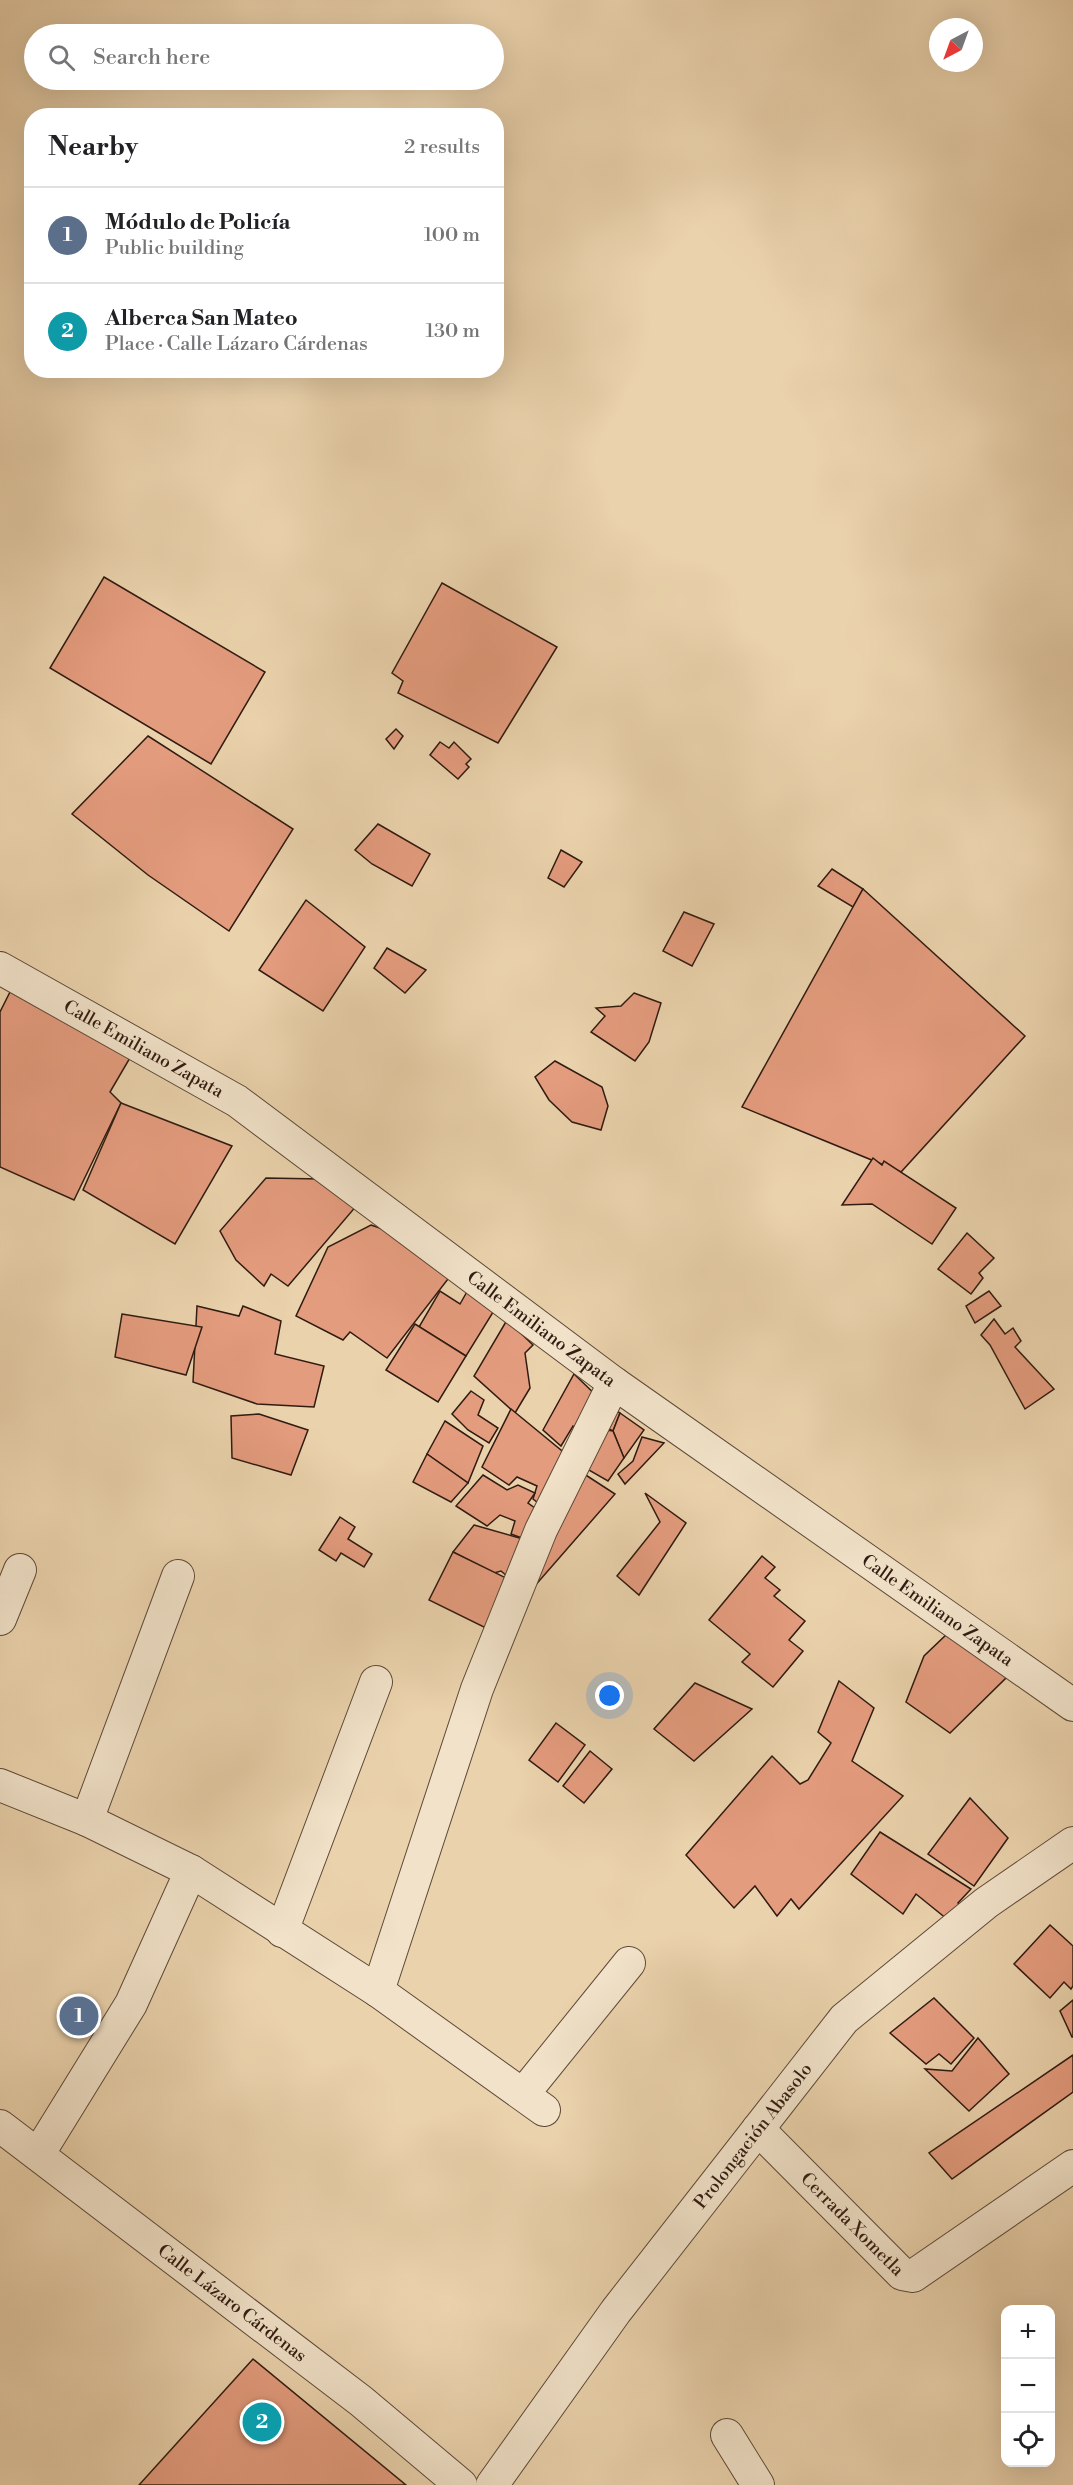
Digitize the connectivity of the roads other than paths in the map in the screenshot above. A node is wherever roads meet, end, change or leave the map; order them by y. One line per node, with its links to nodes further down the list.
1 (4, 980): 2 (street, Calle Emiliano Zapata)
2 (614, 1383): 7 (street, Calle Emiliano Zapata); 14 (street)
3 (20, 1570): 5 (street)
4 (178, 1576): 9 (street)
5 (0, 1619)
6 (376, 1682): 12 (street)
7 (1073, 1705)
8 (0, 1785): 9 (street)
9 (87, 1820): 11 (street)
10 (1073, 1843): 16 (street, Prolongación Abasolo)
11 (191, 1871): 12 (street); 17 (street)
12 (282, 1931): 14 (street)
13 (629, 1964): 14 (street)
14 (378, 1991)
15 (0, 2126): 17 (street, Calle Lázaro Cárdenas)
16 (758, 2129): 18 (street, Cerrada Xometla); 21 (street, Prolongación Abasolo)
17 (39, 2153): 20 (street, Calle Lázaro Cárdenas)
18 (1073, 2166)
19 (727, 2435): 22 (street)
20 (461, 2485)
21 (492, 2485)
22 (758, 2485)

